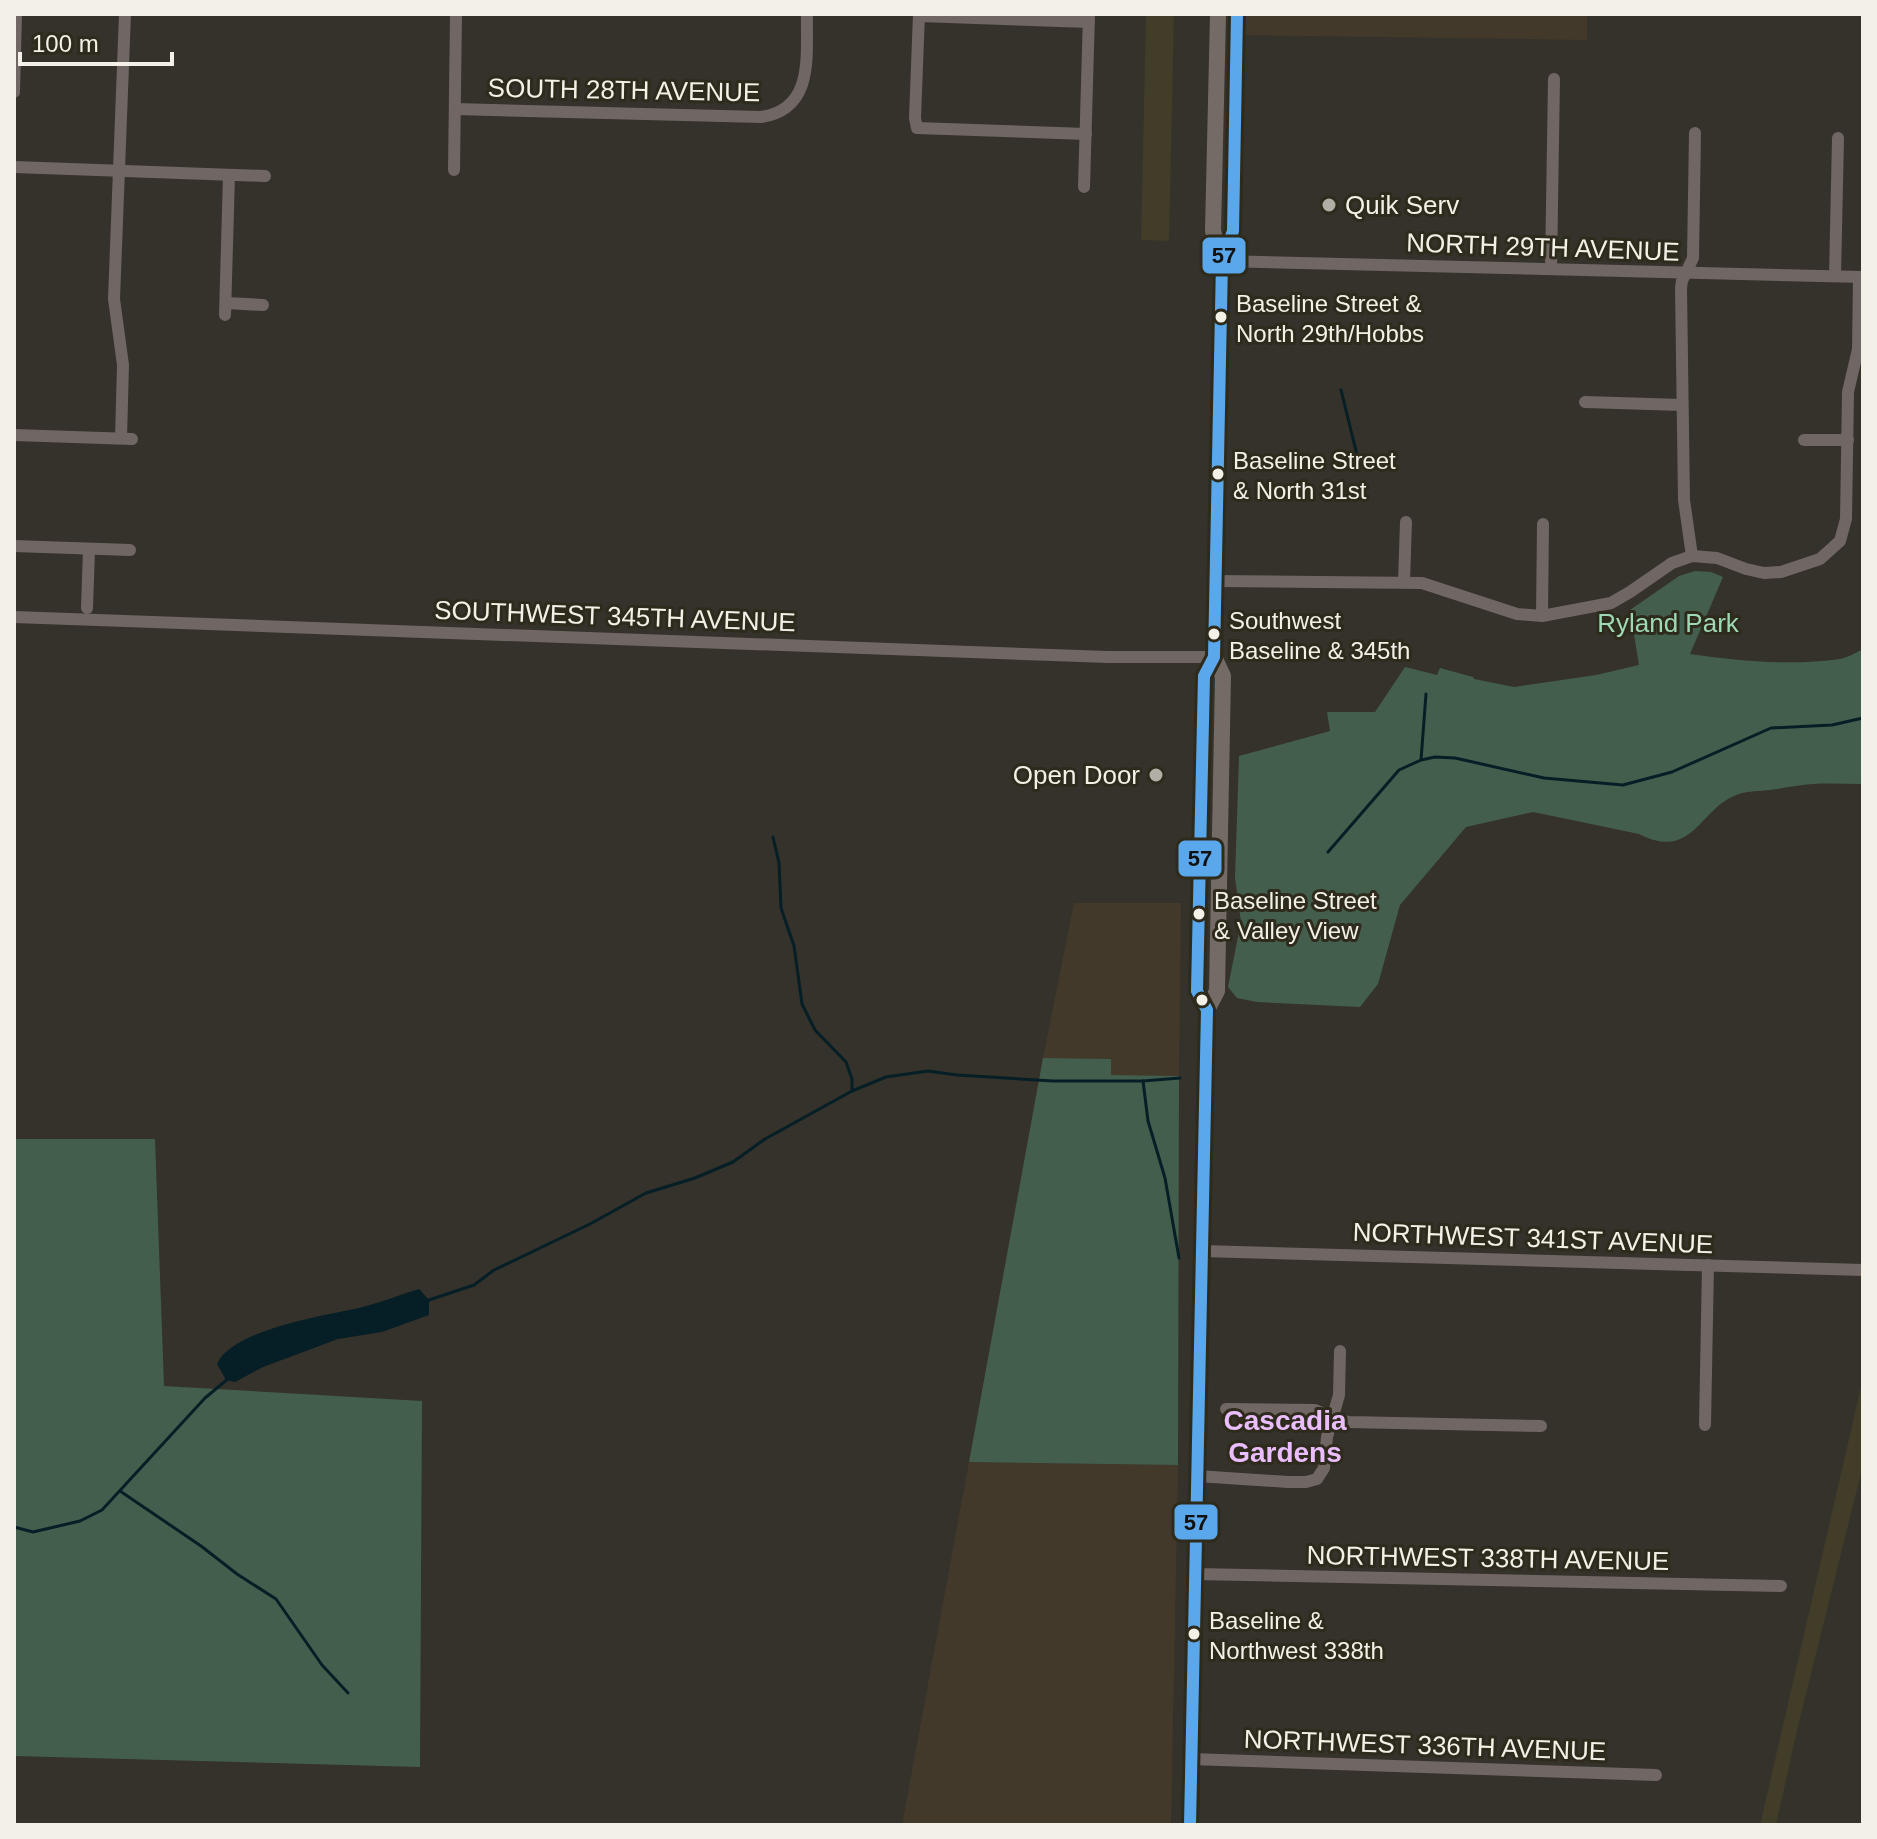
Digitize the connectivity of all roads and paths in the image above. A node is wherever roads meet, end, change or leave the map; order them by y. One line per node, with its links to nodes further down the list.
1 (16, 14): 10 (street)
2 (125, 14): 16 (street)
3 (456, 14): 11 (street)
4 (807, 14): 11 (street, SOUTH 28TH AVENUE)
5 (1218, 14): 21 (highway)
6 (1237, 14): 21 (highway)
7 (919, 15): 8 (street); 13 (street)
8 (1089, 18): 13 (street)
9 (1554, 79): 22 (street)
10 (14, 92)
11 (455, 109): 17 (street)
12 (1695, 133): 23 (street)
13 (1086, 134): 20 (street)
14 (1838, 138): 24 (street)
15 (14, 167): 16 (street)
16 (119, 170): 18 (street); 29 (street)
17 (454, 170)
18 (229, 175): 19 (street); 26 (street)
19 (265, 176)
20 (1084, 187)
21 (1222, 261): 22 (street, NORTH 29TH AVENUE); 38 (highway)
22 (1551, 269): 23 (street, NORTH 29TH AVENUE)
23 (1686, 273): 24 (street, NORTH 29TH AVENUE); 28 (street)
24 (1835, 276): 25 (street, NORTH 29TH AVENUE)
25 (1861, 277): 31 (street)
26 (263, 305)
27 (1585, 402): 28 (street)
28 (1682, 405): 37 (street)
29 (14, 435)
30 (1804, 440): 31 (street)
31 (1848, 440): 37 (street)
32 (1406, 522): 39 (street)
33 (1543, 524): 41 (street)
34 (14, 546): 35 (street)
35 (89, 549): 36 (street); 40 (street)
36 (130, 550)
37 (1692, 556): 41 (street)
38 (1215, 581): 39 (street); 43 (highway)
39 (1404, 582): 41 (street)
40 (87, 608)
41 (1542, 616)
42 (14, 617): 43 (street, SOUTHWEST 345TH AVENUE)
43 (1214, 657): 44 (highway)
44 (1202, 1251): 45 (street, NORTHWEST 341ST AVENUE); 52 (highway)
45 (1708, 1265): 46 (street, NORTHWEST 341ST AVENUE); 50 (street)
46 (1863, 1270)
47 (1340, 1351): 49 (street)
48 (1226, 1409): 49 (street)
49 (1332, 1417): 51 (street); 52 (street)
50 (1705, 1425)
51 (1541, 1426)
52 (1197, 1476): 53 (highway)
53 (1195, 1574): 54 (street, NORTHWEST 338TH AVENUE); 55 (highway)
54 (1781, 1586)
55 (1191, 1759): 56 (street, NORTHWEST 336TH AVENUE); 57 (highway)
56 (1656, 1775)
57 (1190, 1825)

